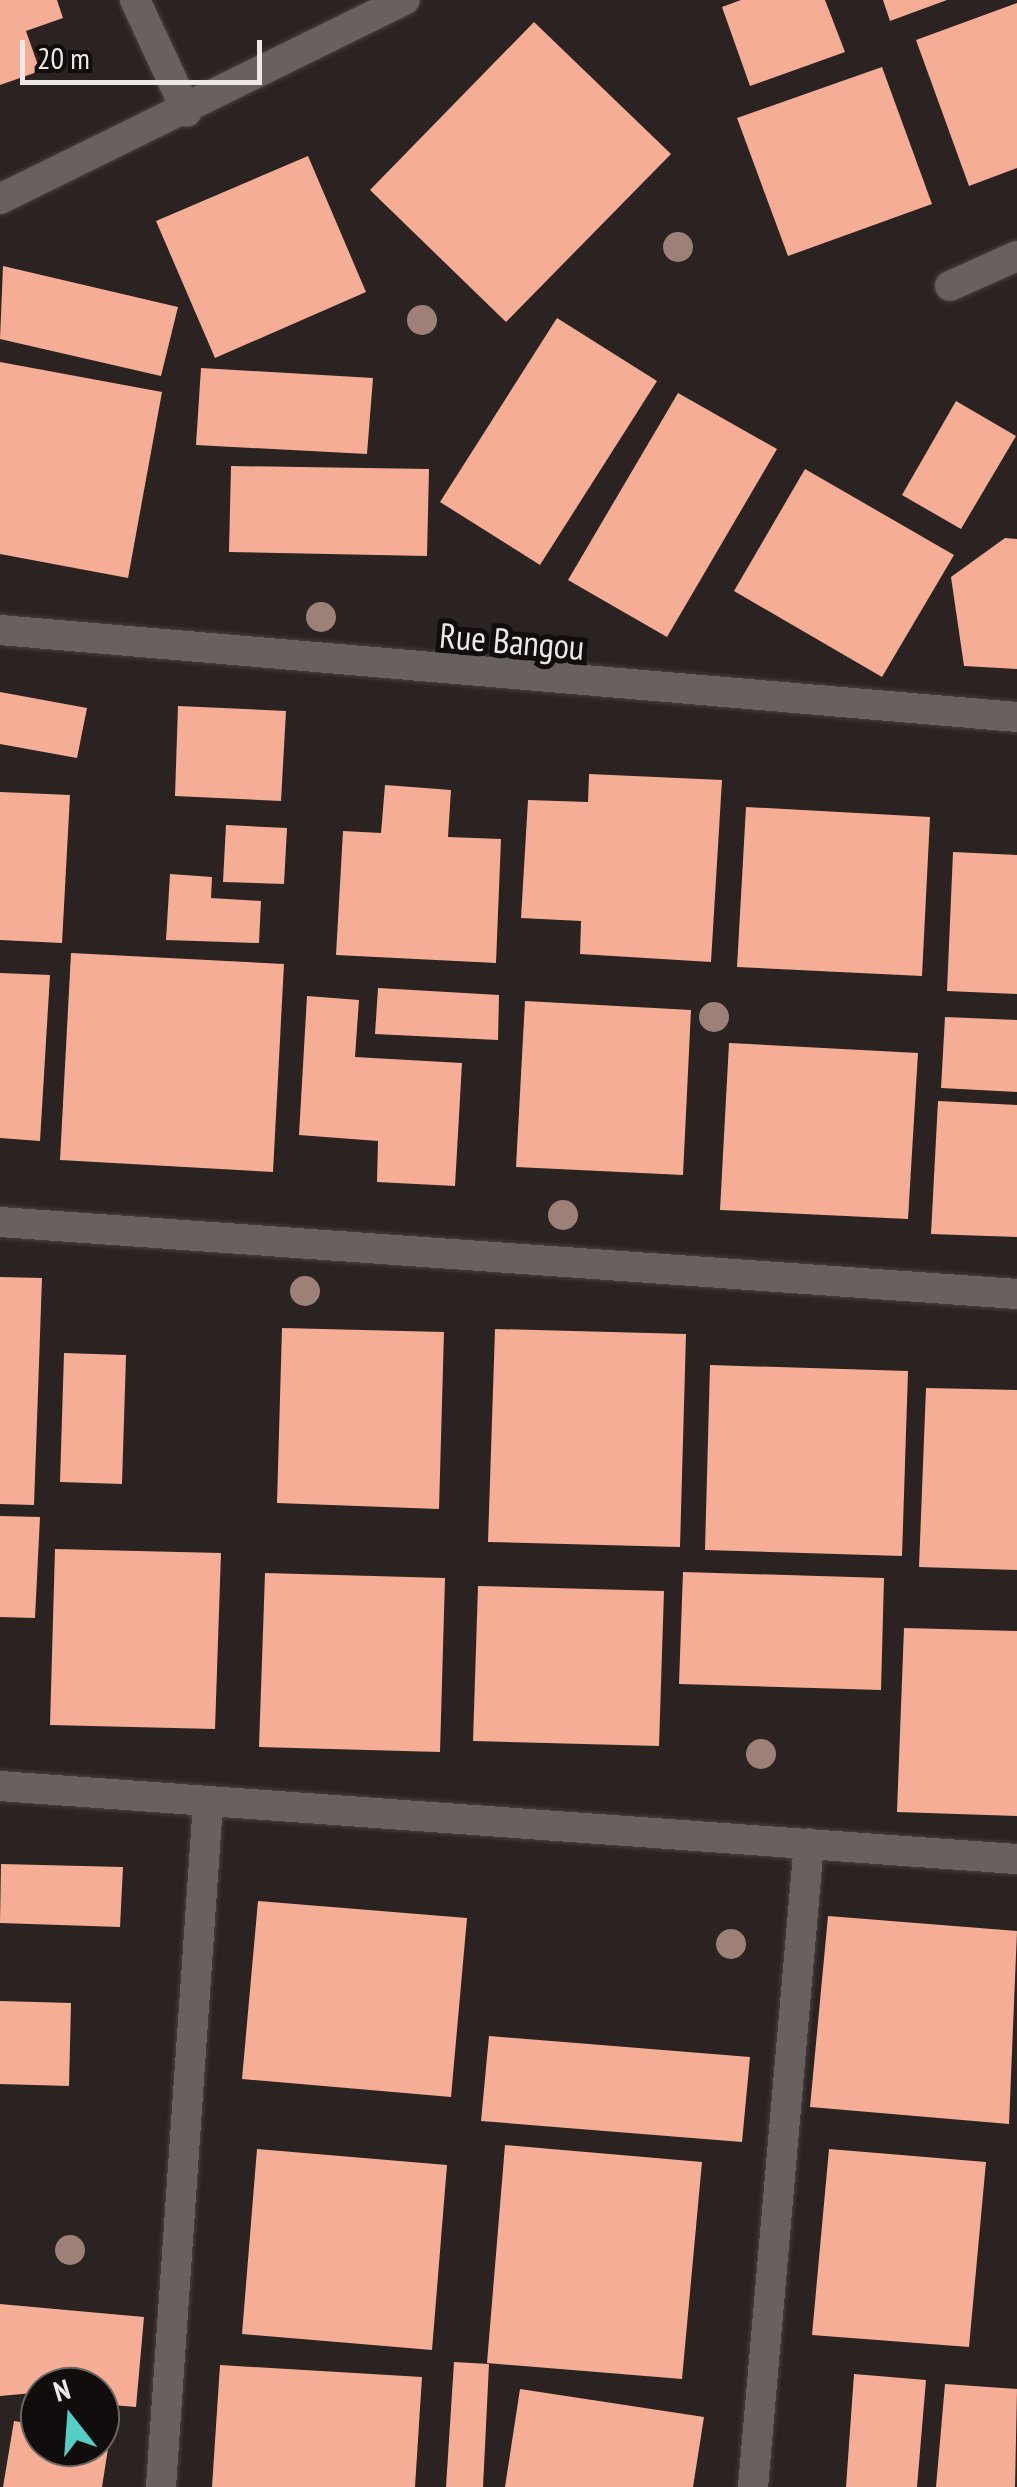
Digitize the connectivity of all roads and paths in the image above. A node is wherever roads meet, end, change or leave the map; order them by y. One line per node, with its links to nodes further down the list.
1 (134, 0): 3 (street)
2 (405, 0): 3 (street)
3 (187, 112): 4 (street)
4 (0, 200)
5 (1017, 256): 6 (street)
6 (950, 286)
7 (0, 630): 8 (street, Rue Bangou)
8 (1017, 717)
9 (0, 1222): 10 (street)
10 (1017, 1294)
11 (0, 1786): 12 (street)
12 (208, 1802): 13 (street); 15 (street)
13 (810, 1843): 14 (street); 16 (street)
14 (1017, 1859)
15 (161, 2487)
16 (753, 2487)

